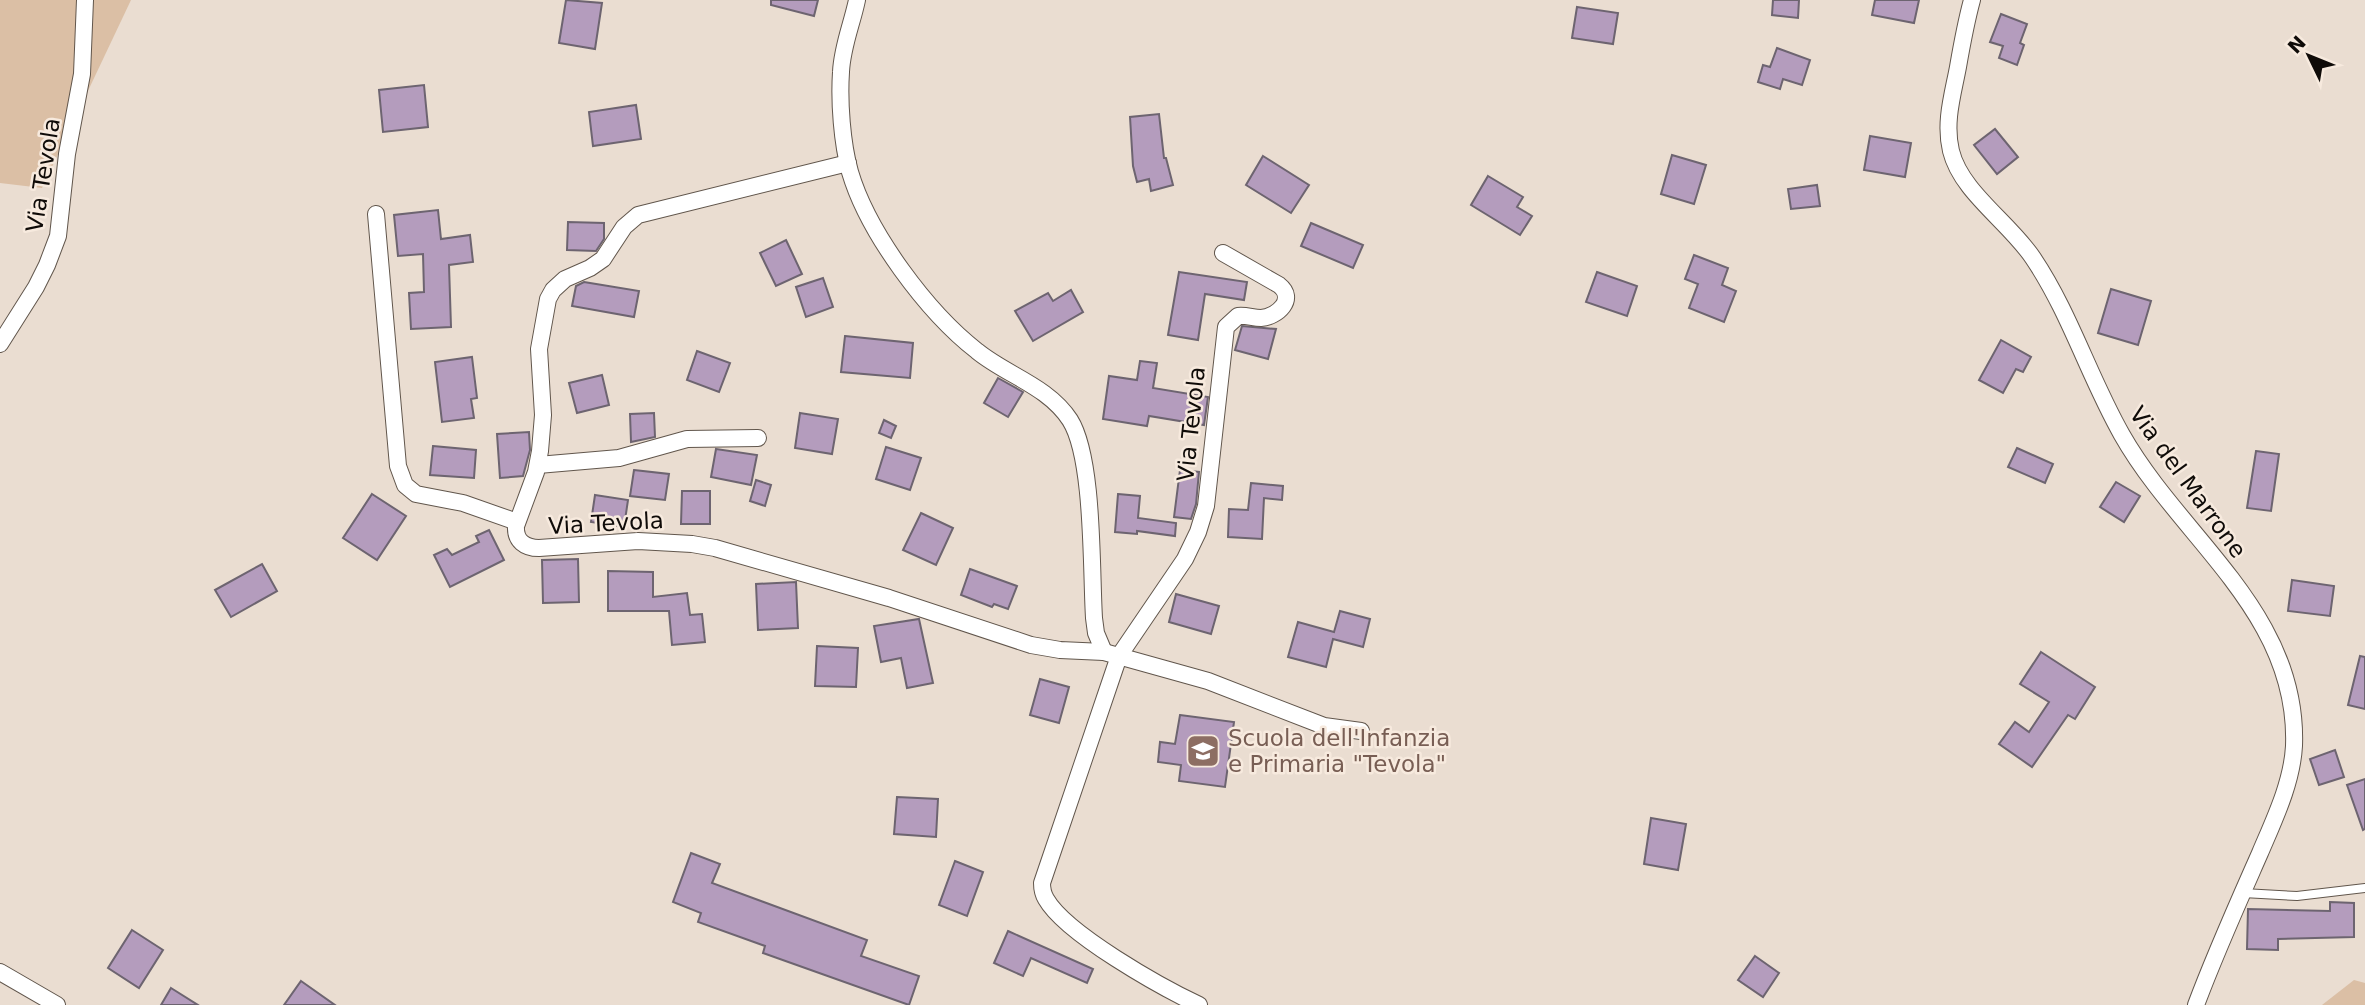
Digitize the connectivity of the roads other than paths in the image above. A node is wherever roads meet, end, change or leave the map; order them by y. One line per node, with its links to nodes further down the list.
1 (85, 0): 7 (street, Via Tevola)
2 (857, 0): 4 (street)
3 (1972, 0): 14 (street, Via del Marrone)
4 (848, 163): 9 (street, Via Tevola); 11 (street)
5 (376, 214): 10 (street)
6 (1223, 253): 11 (street, Via Tevola)
7 (0, 344)
8 (758, 438): 9 (street)
9 (538, 465): 10 (street, Via Tevola)
10 (517, 522): 11 (street, Via Tevola)
11 (1111, 654): 12 (street, Via Tevola); 17 (street, Via Tevola)
12 (1361, 731)
13 (2365, 888): 14 (lane)
14 (2243, 893): 18 (street, Via del Marrone)
15 (0, 972): 16 (street)
16 (57, 1005)
17 (1199, 1005)
18 (2196, 1005)

